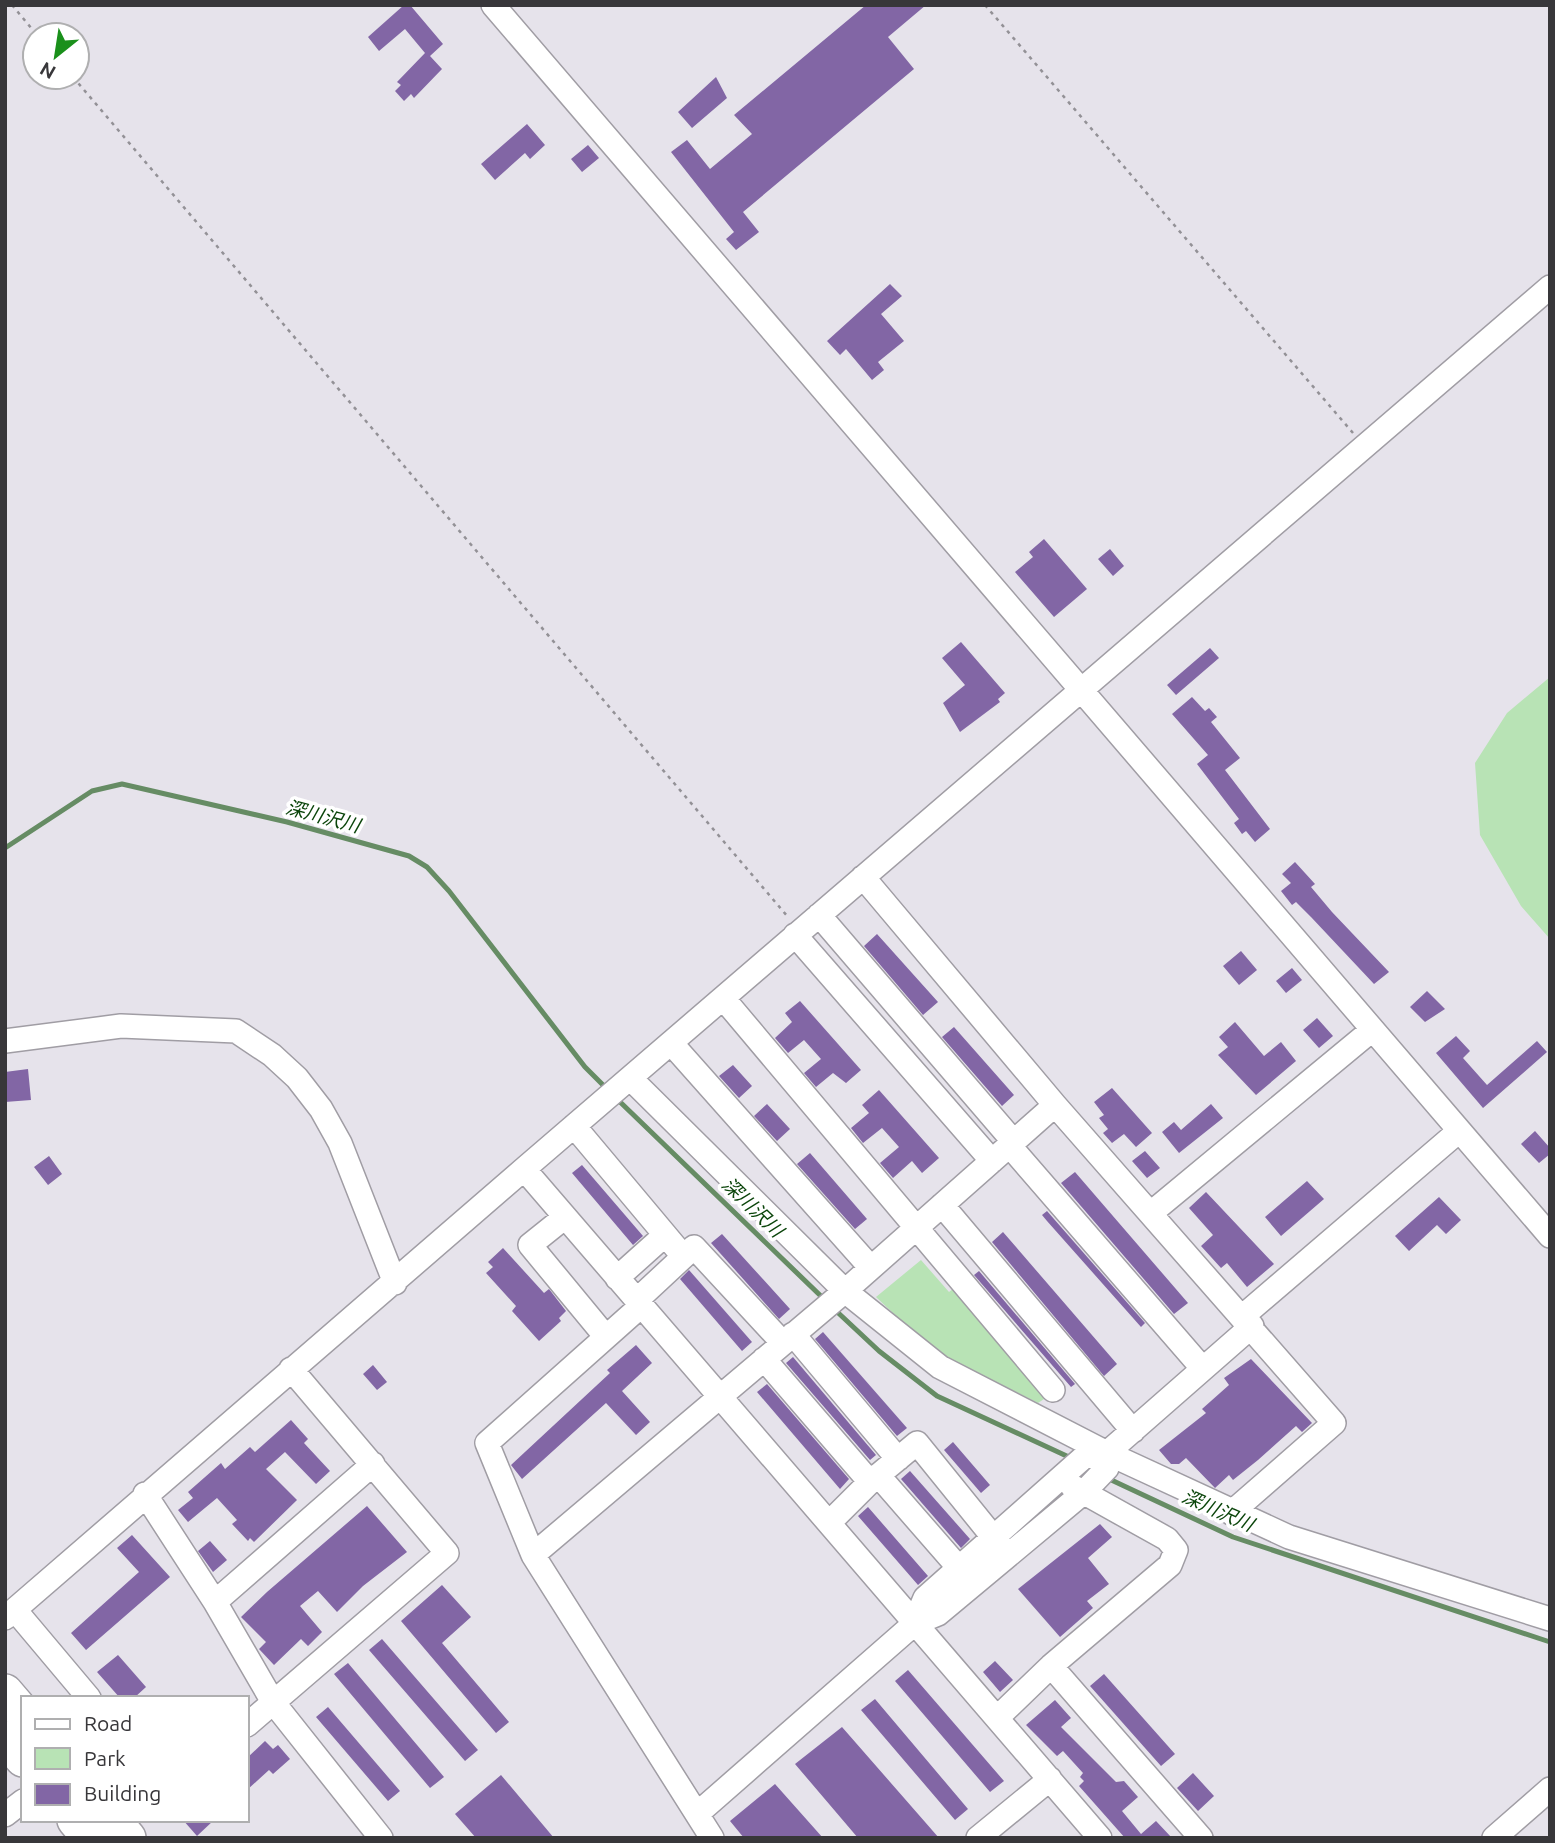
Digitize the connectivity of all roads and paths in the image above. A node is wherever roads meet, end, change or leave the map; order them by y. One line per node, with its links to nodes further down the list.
1 (12, 5): 4 (path)
2 (493, 5): 8 (street)
3 (985, 5): 7 (path)
4 (25, 21)
5 (85, 91): 11 (path)
6 (1550, 287): 7 (street)
7 (1364, 446): 8 (street)
8 (1081, 688): 9 (street); 13 (street)
9 (863, 877): 10 (street); 17 (street)
10 (819, 915): 11 (street); 20 (street)
11 (798, 933): 12 (street); 21 (street)
12 (723, 998): 15 (street); 26 (street)
13 (1372, 1030): 19 (street); 24 (street)
14 (5, 1041): 32 (street)
15 (671, 1043): 16 (street); 30 (street)
16 (618, 1089): 18 (street); 33 (street)
17 (1055, 1105): 20 (street); 24 (street)
18 (574, 1126): 22 (street); 27 (street)
19 (1459, 1131): 28 (street); 35 (street)
20 (1011, 1143): 21 (street); 40 (street)
21 (992, 1161): 23 (street)
22 (524, 1169): 25 (street); 32 (street)
23 (942, 1205): 26 (street); 43 (street)
24 (1151, 1213): 35 (street)
25 (565, 1217): 31 (street); 36 (street)
26 (917, 1227): 30 (street); 41 (street)
27 (665, 1235): 29 (street); 31 (street)
28 (1550, 1236)
29 (683, 1256): 34 (street); 37 (street)
30 (871, 1268): 33 (street)
31 (617, 1278): 34 (street)
32 (395, 1283): 39 (street)
33 (835, 1300): 37 (street); 46 (street)
34 (639, 1303): 36 (street); 42 (street)
35 (1247, 1321): 40 (street); 49 (street)
36 (606, 1337): 52 (street)
37 (788, 1338): 38 (street); 44 (street)
38 (764, 1359): 42 (street); 47 (street)
39 (291, 1369): 45 (street); 48 (street)
40 (1203, 1369): 43 (street)
41 (1053, 1390)
42 (721, 1398): 50 (street); 52 (street)
43 (1133, 1431): 46 (street)
44 (898, 1459): 47 (street); 51 (street)
45 (373, 1464): 55 (street); 62 (street)
46 (1087, 1471): 49 (street); 51 (street); 53 (street); 59 (street)
47 (874, 1478): 50 (street); 54 (street)
48 (145, 1494): 55 (street); 56 (street)
49 (1231, 1513): 57 (street)
50 (829, 1523): 58 (street)
51 (994, 1537): 53 (street); 54 (street)
52 (533, 1555): 71 (street)
53 (1008, 1556): 58 (street)
54 (959, 1568): 58 (street)
55 (215, 1602): 62 (street)
56 (10, 1614): 61 (street)
57 (1550, 1619)
58 (914, 1624): 64 (street); 71 (street)
59 (1051, 1666): 64 (street); 79 (street)
60 (5, 1692): 63 (highway)
61 (87, 1696)
62 (273, 1702): 65 (street); 75 (street)
63 (21, 1711)
64 (997, 1718): 68 (street)
65 (248, 1724)
66 (5, 1739): 67 (highway)
67 (21, 1757)
68 (1050, 1779): 77 (street); 78 (street)
69 (1550, 1789): 80 (street)
70 (21, 1803): 72 (street)
71 (697, 1814): 76 (street)
72 (5, 1815)
73 (83, 1822): 74 (highway)
74 (118, 1831)
75 (381, 1838)
76 (712, 1838)
77 (978, 1838)
78 (1100, 1838)
79 (1201, 1838)
80 (1494, 1838)

